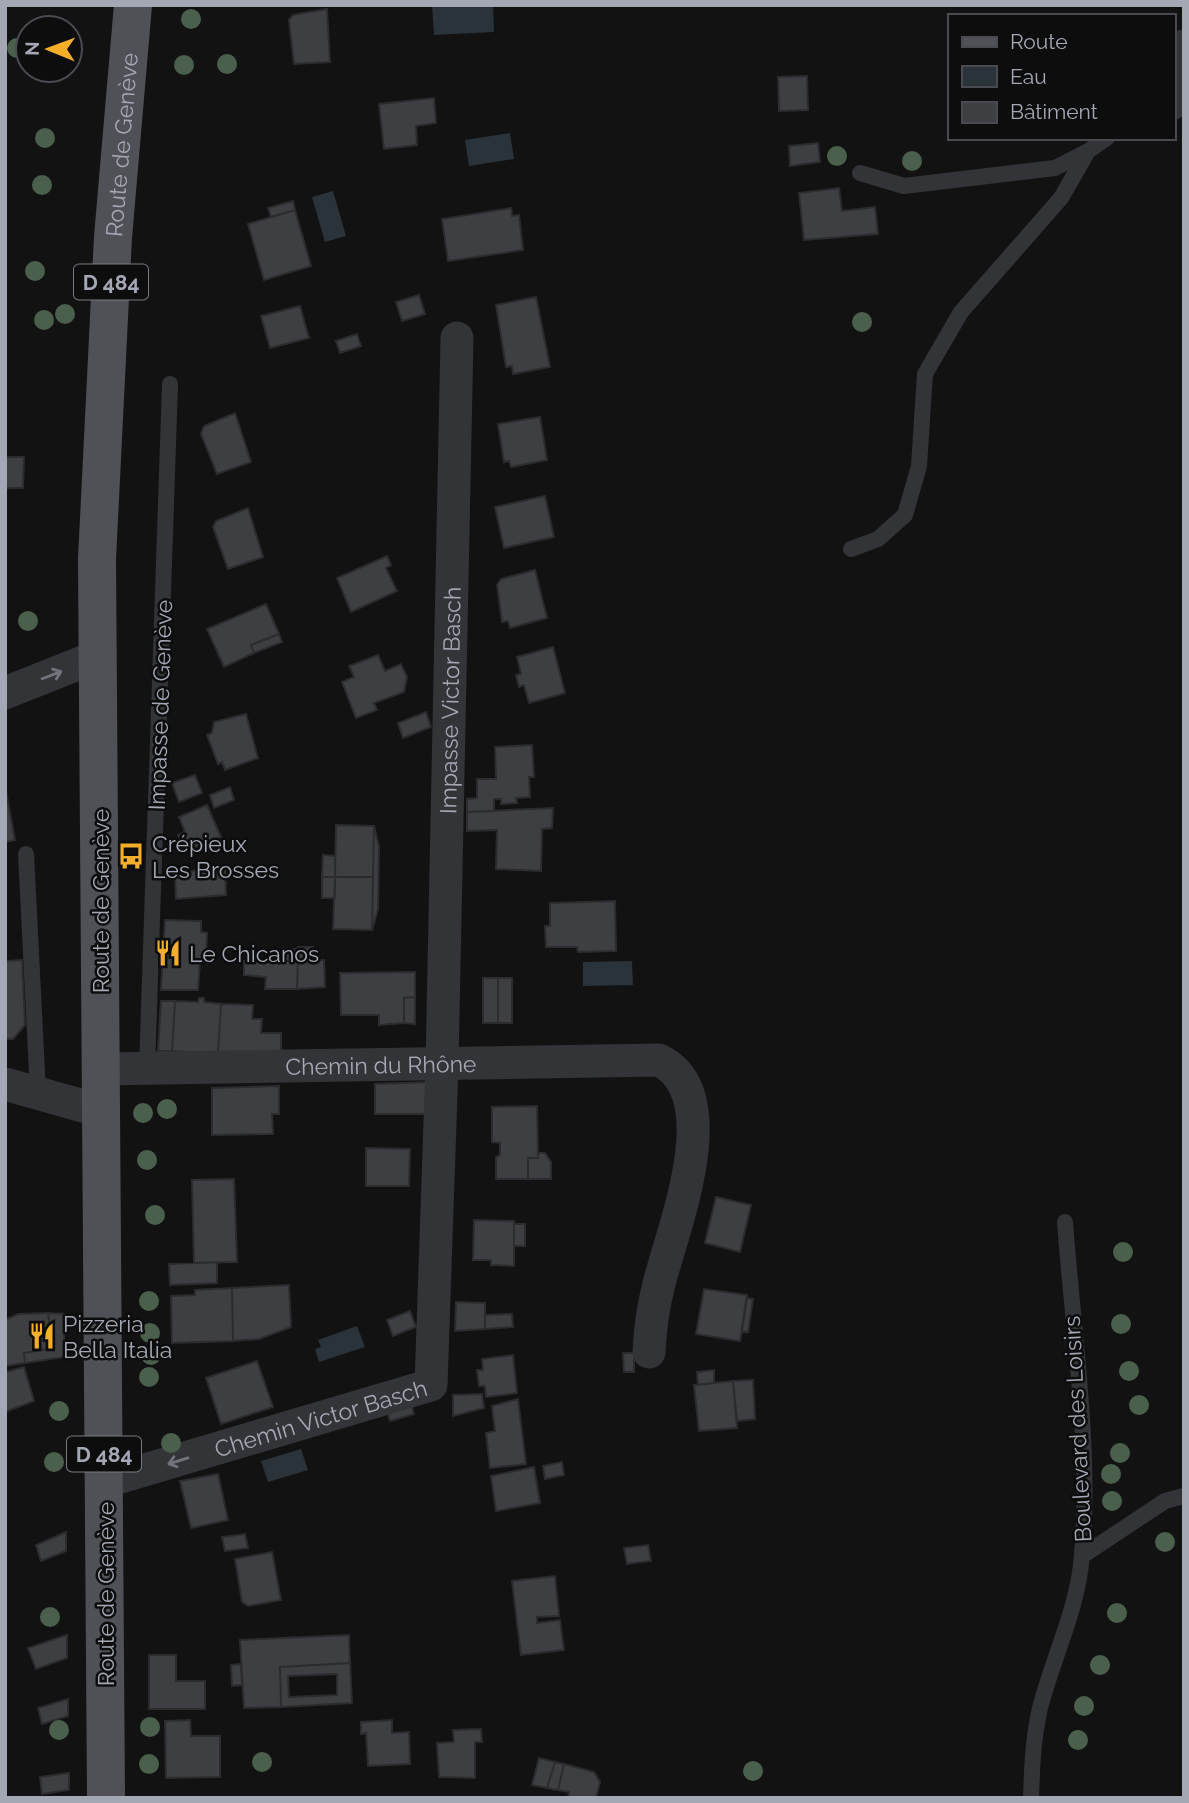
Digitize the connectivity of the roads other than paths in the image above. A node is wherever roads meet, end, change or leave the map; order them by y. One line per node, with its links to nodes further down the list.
1 (133, 5): 10 (main road, Route de Genève / D 484)
2 (1184, 46): 3 (street)
3 (1175, 93)
4 (1104, 140): 5 (lane)
5 (1088, 151): 6 (lane); 9 (lane)
6 (860, 173)
7 (457, 338): 13 (street, Impasse Victor Basch)
8 (170, 384): 14 (lane, Impasse de Genève)
9 (851, 549)
10 (98, 656): 11 (street, one-way to 10); 15 (main road, Route de Genève / D 484)
11 (5, 693)
12 (26, 854): 17 (lane)
13 (442, 1063): 14 (street, Chemin du Rhône); 20 (street, Chemin du Rhône); 21 (street, Chemin Victor Basch, one-way to 21)
14 (148, 1068): 15 (street, Chemin du Rhône)
15 (101, 1069): 18 (main road, Route de Genève / D 484)
16 (5, 1084): 17 (street)
17 (38, 1092): 18 (street)
18 (101, 1111): 21 (main road, Route de Genève / D 484)
19 (1065, 1222): 23 (lane, Boulevard des Loisirs)
20 (649, 1352)
21 (104, 1482): 24 (main road, Route de Genève / D 484)
22 (1184, 1496): 23 (lane)
23 (1082, 1556): 25 (lane, Boulevard des Loisirs)
24 (106, 1798)
25 (1031, 1798)

